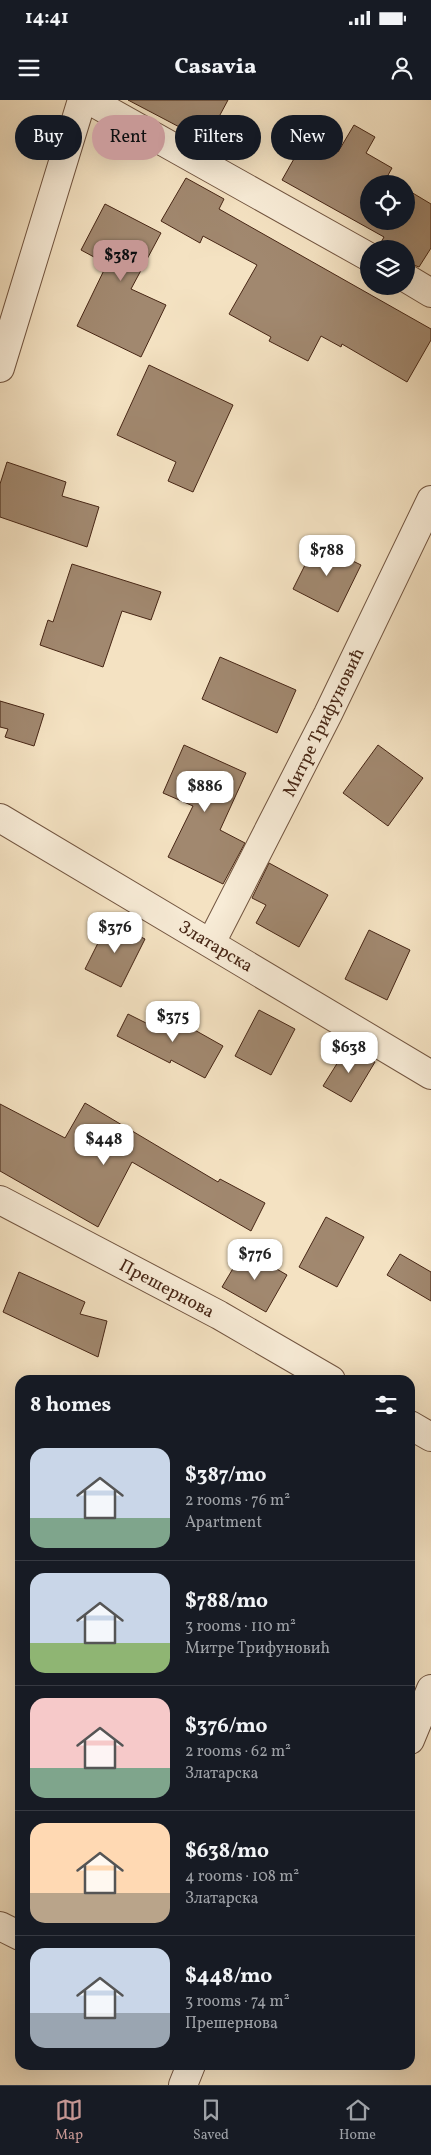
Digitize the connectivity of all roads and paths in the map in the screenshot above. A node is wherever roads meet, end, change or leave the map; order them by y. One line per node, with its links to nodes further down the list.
1 (82, 100): 6 (street)
2 (89, 100): 3 (street)
3 (360, 252)
4 (415, 283): 5 (street)
5 (431, 293)
6 (0, 368)
7 (431, 500): 9 (street, Митре Трифуновић)
8 (0, 818): 9 (street, Златарска)
9 (211, 943): 10 (street, Златарска)
10 (431, 1075)
11 (0, 1200): 12 (street, Прешернова)
12 (322, 1375)
13 (415, 1428): 14 (street)
14 (431, 1438)
15 (431, 1689): 16 (street)
16 (415, 1728)
17 (0, 1926): 18 (street)
18 (15, 1934)
19 (189, 2070): 20 (street)
20 (183, 2085)

